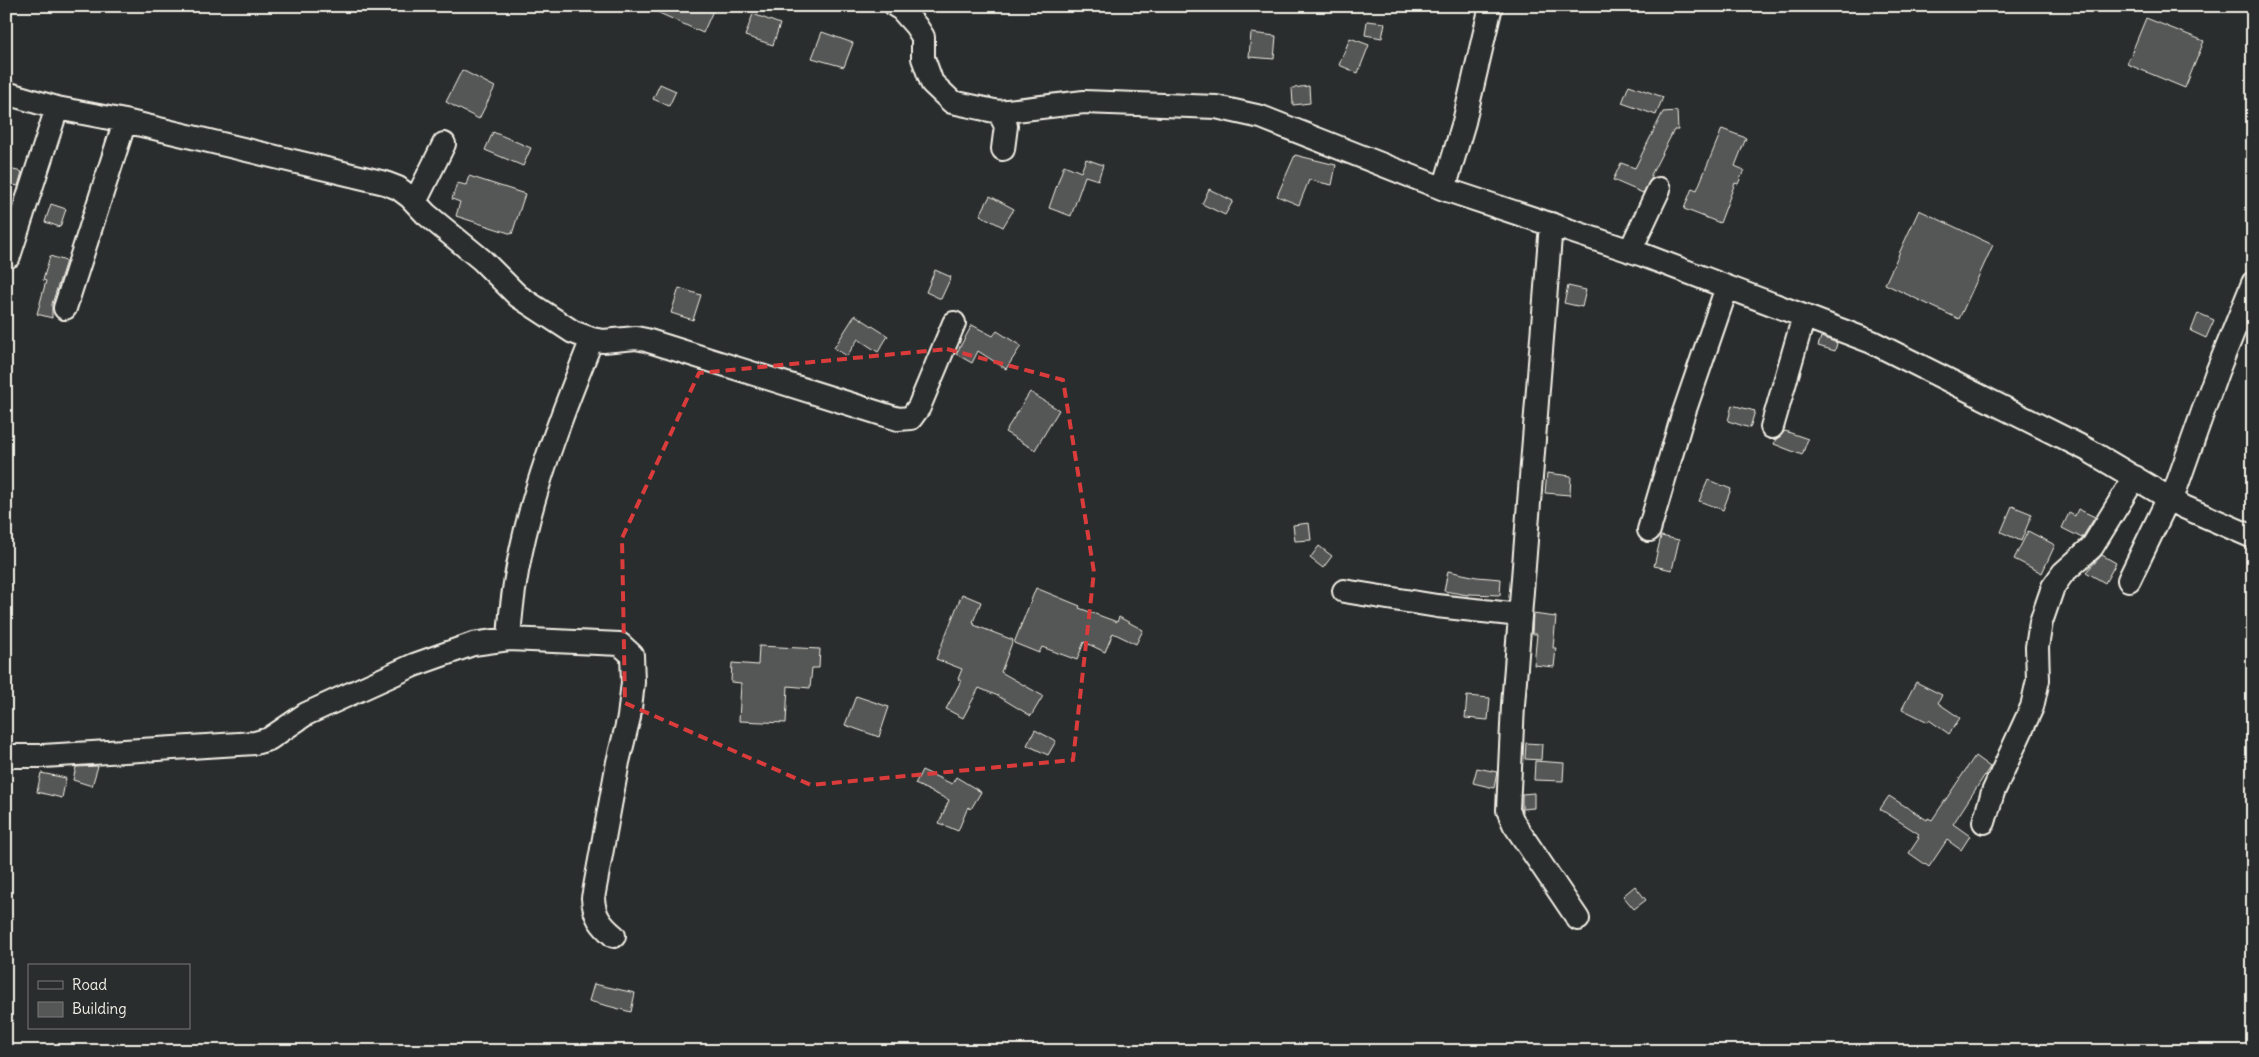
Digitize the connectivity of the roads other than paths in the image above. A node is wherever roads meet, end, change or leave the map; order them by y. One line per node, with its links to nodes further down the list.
1 (896, 6): 5 (street)
2 (1491, 6): 9 (street)
3 (6, 93): 4 (street)
4 (58, 108): 6 (street); 14 (street)
5 (999, 112): 8 (street); 9 (street)
6 (125, 122): 11 (street); 17 (street)
7 (444, 144): 11 (street)
8 (1004, 149)
9 (1444, 189): 12 (street)
10 (1659, 189): 13 (street)
11 (414, 202): 20 (street)
12 (1551, 224): 13 (street); 28 (street)
13 (1630, 251): 16 (street)
14 (9, 256)
15 (2253, 283): 23 (street)
16 (1727, 287): 18 (street); 24 (street)
17 (65, 308)
18 (1804, 316): 21 (street); 22 (street)
19 (954, 323): 20 (street)
20 (592, 339): 29 (street)
21 (1772, 427)
22 (2135, 477): 23 (street); 31 (street)
23 (2170, 498): 25 (street); 26 (street)
24 (1649, 530)
25 (2253, 537)
26 (2129, 580)
27 (1344, 590): 28 (street)
28 (1520, 615): 32 (street)
29 (509, 639): 30 (street); 33 (street)
30 (6, 756)
31 (1984, 822)
32 (1578, 918)
33 (614, 936)

